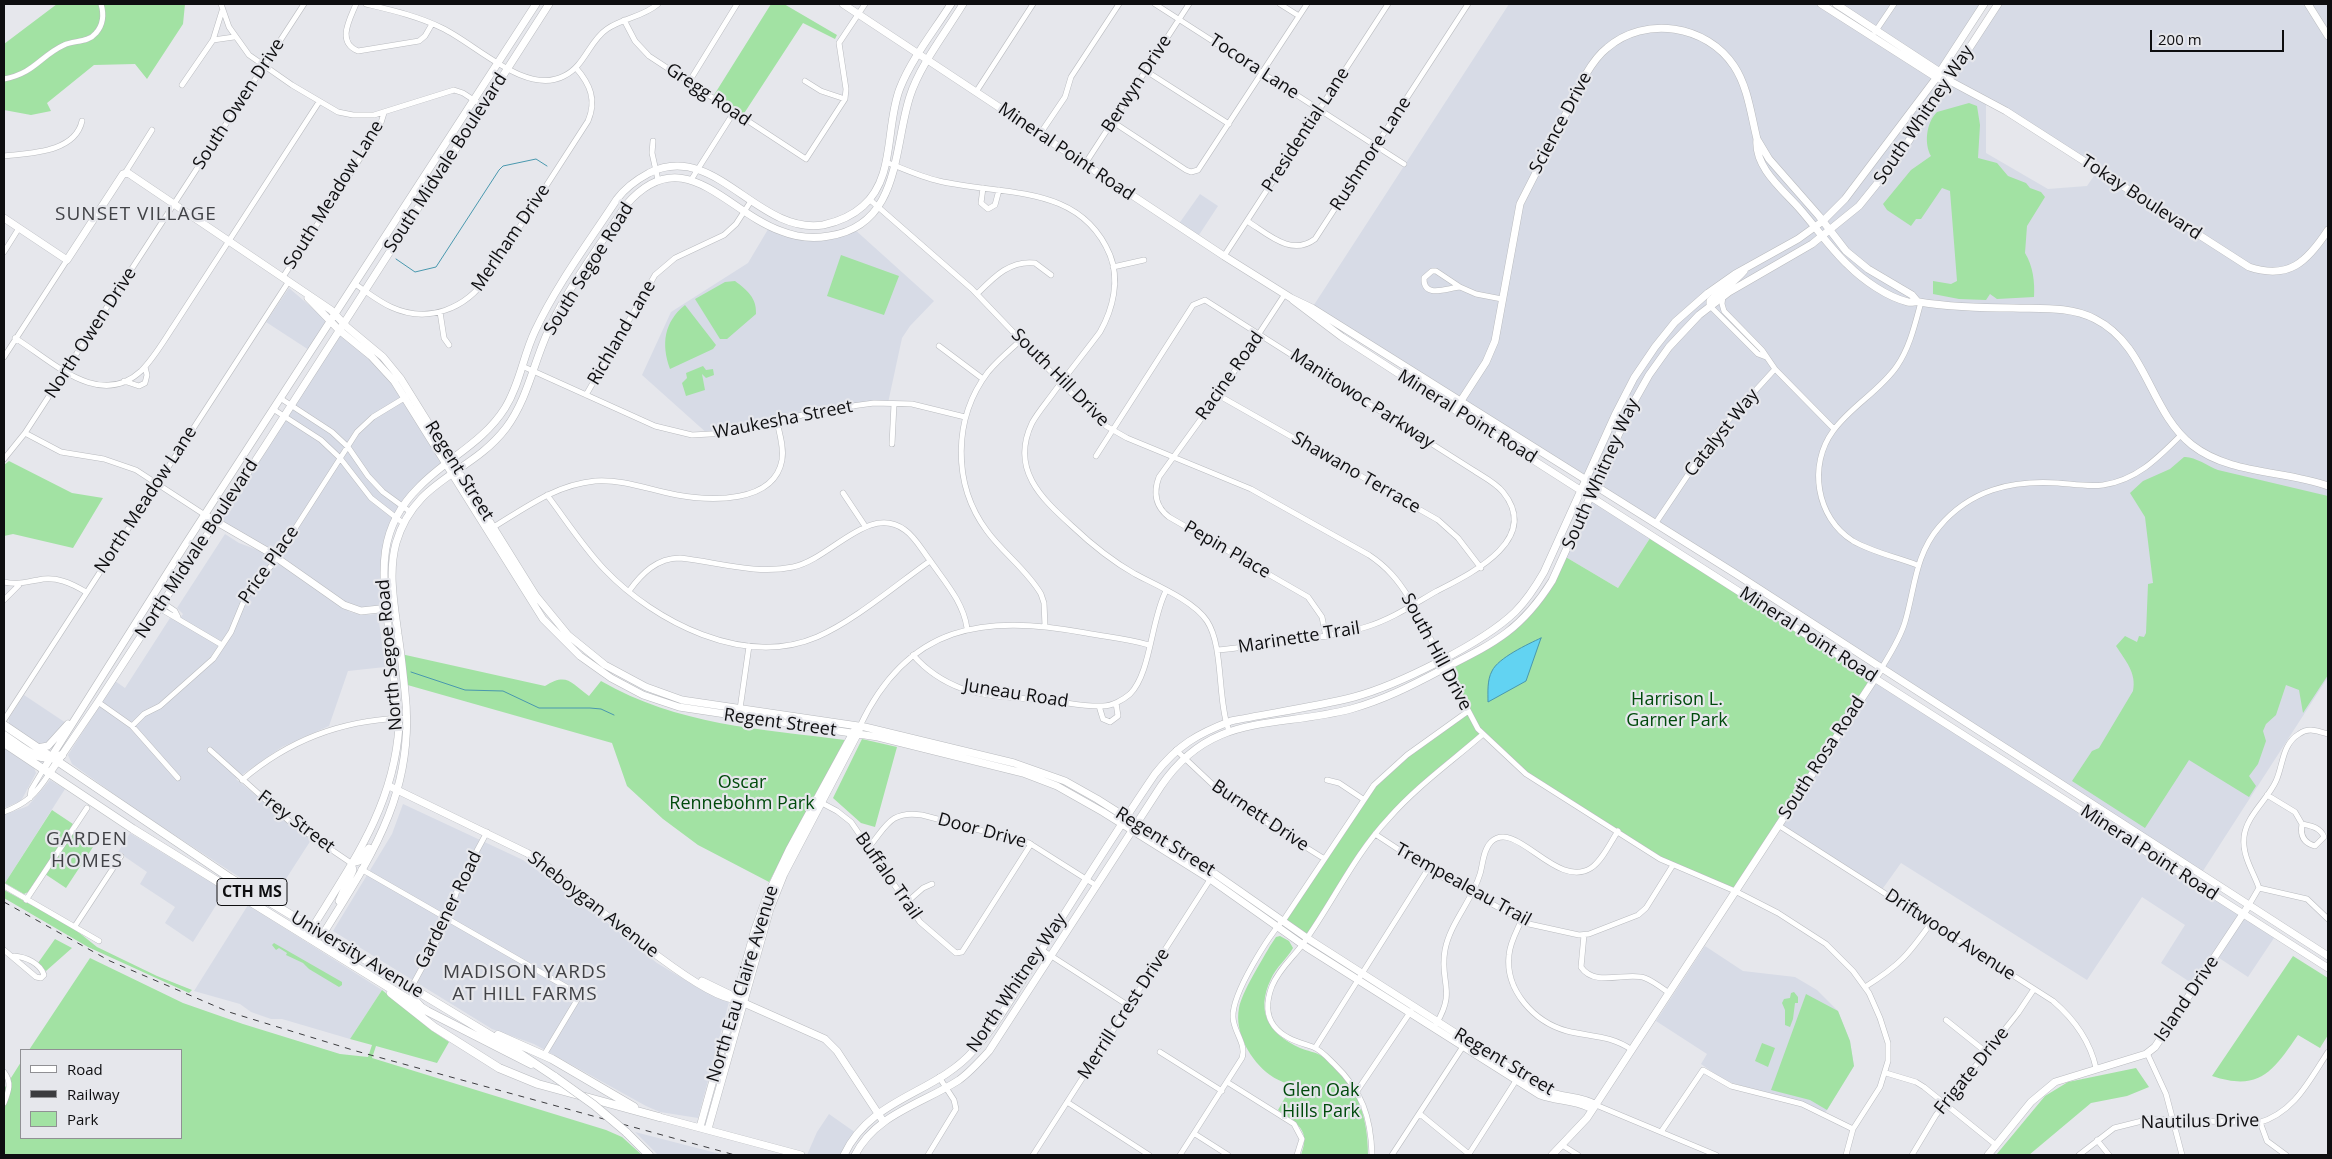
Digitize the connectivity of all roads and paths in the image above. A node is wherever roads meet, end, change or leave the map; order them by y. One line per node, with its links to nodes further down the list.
1 (101, 4): 49 (street)
2 (221, 4): 28 (street)
3 (304, 4): 42 (street, South Owen Drive)
4 (356, 4): 33 (street)
5 (366, 4): 33 (street)
6 (536, 4): 41 (street, South Midvale Boulevard)
7 (549, 4): 43 (street, South Midvale Boulevard)
8 (658, 4): 32 (street)
9 (737, 4): 52 (street)
10 (843, 4): 29 (street, Mineral Point Road)
11 (865, 4): 29 (street)
12 (952, 4): 39 (street, South Segoe Road)
13 (963, 4): 40 (street, South Segoe Road)
14 (1033, 4): 54 (street)
15 (1119, 4): 66 (street)
16 (1155, 4): 31 (street, Tocora Lane)
17 (1189, 4): 31 (street, Berwyn Drive)
18 (1280, 4): 30 (street)
19 (1307, 4): 30 (street)
20 (1388, 4): 59 (street, Presidential Lane)
21 (1468, 4): 69 (street, Rushmore Lane)
22 (1821, 4): 37 (street, Tokay Boulevard)
23 (1836, 4): 34 (street, Tokay Boulevard)
24 (1894, 4): 34 (street)
25 (1984, 4): 46 (street, South Whitney Way)
26 (1998, 4): 50 (street, South Whitney Way)
27 (2308, 4): 35 (street)
28 (222, 11): 36 (street); 38 (street)
29 (859, 14): 39 (street, Mineral Point Road); 55 (street)
30 (1299, 16): 47 (street)
31 (1179, 19): 45 (street, Berwyn Drive); 47 (street, Tocora Lane)
32 (624, 20): 44 (street); 52 (street, Gregg Road)
33 (432, 24): 41 (street)
34 (1877, 30): 37 (street); 46 (street, Tokay Boulevard)
35 (2328, 36)
36 (234, 37): 38 (street); 42 (street)
37 (1872, 37): 48 (street, Tokay Boulevard)
38 (213, 40): 53 (street)
39 (919, 54): 40 (street, Mineral Point Road); 71 (street, South Segoe Road)
40 (928, 61): 54 (street, Mineral Point Road); 74 (street, South Segoe Road)
41 (498, 62): 43 (street); 56 (street, South Midvale Boulevard)
42 (264, 66): 57 (street); 84 (street, South Owen Drive)
43 (508, 68): 44 (street); 58 (street, South Midvale Boulevard)
44 (576, 68): 114 (street, Merlham Drive)
45 (1146, 71): 63 (street, Berwyn Drive); 64 (street)
46 (1941, 71): 48 (street, South Whitney Way); 50 (street, Tokay Boulevard)
47 (1262, 73): 59 (street, Tocora Lane); 64 (street)
48 (1937, 78): 50 (street, Tokay Boulevard); 89 (street, South Whitney Way)
49 (4, 79)
50 (1948, 80): 92 (street, South Whitney Way); 93 (street, Tokay Boulevard)
51 (805, 81): 55 (street)
52 (689, 82): 60 (street, Gregg Road)
53 (182, 85)
54 (976, 92): 66 (street, Mineral Point Road)
55 (845, 99): 60 (street, Gregg Road)
56 (474, 100): 58 (street); 61 (street); 104 (street, South Midvale Boulevard)
57 (319, 102): 61 (street); 95 (street)
58 (483, 106): 107 (street, South Midvale Boulevard)
59 (1320, 110): 69 (street, Tocora Lane); 88 (street, Presidential Lane)
60 (734, 112): 75 (street)
61 (384, 113): 103 (street, South Meadow Lane)
62 (82, 122): 70 (street)
63 (1113, 122): 64 (street); 72 (street, Berwyn Drive)
64 (1228, 124)
65 (152, 130): 77 (street)
66 (1040, 134): 72 (street, Mineral Point Road)
67 (1757, 139): 89 (street, Science Drive); 90 (street, Science Drive); 111 (street, Science Drive)
68 (654, 141): 76 (street)
69 (1376, 146): 73 (street, Tocora Lane); 88 (street, Rushmore Lane)
70 (4, 156)
71 (886, 162): 74 (street); 82 (street, South Segoe Road)
72 (1086, 164): 97 (street, Mineral Point Road)
73 (1404, 164)
74 (896, 166): 80 (street); 85 (street, South Segoe Road)
75 (697, 169): 76 (street, South Segoe Road); 79 (street); 83 (street, South Segoe Road)
76 (656, 170): 78 (street); 126 (street, South Segoe Road)
77 (125, 173): 84 (street, Regent Street); 98 (street)
78 (658, 180): 79 (street, South Segoe Road); 130 (street, South Segoe Road)
79 (691, 180): 86 (street, South Segoe Road)
80 (983, 188): 81 (street); 81 (street)
81 (999, 190): 101 (street)
82 (869, 200): 83 (street, South Segoe Road); 85 (street, South Hill Drive)
83 (751, 201): 86 (street, Richland Lane)
84 (174, 204): 95 (street, Regent Street); 129 (street, North Owen Drive)
85 (878, 207): 86 (street, South Segoe Road); 108 (street, South Hill Drive)
86 (745, 211): 134 (street, Richland Lane)
87 (4, 218): 91 (street)
88 (1247, 221): 97 (street, Presidential Lane)
89 (1823, 221): 90 (street, South Whitney Way); 92 (street, Science Drive)
90 (1816, 226): 94 (street, Science Drive); 100 (street, South Whitney Way)
91 (19, 228): 96 (street); 98 (street)
92 (1830, 230): 94 (street, South Whitney Way); 112 (street, Science Drive)
93 (2328, 230)
94 (1823, 236): 110 (street, South Whitney Way); 112 (street, Science Drive)
95 (229, 241): 103 (street, Regent Street); 127 (street)
96 (4, 252)
97 (1224, 256): 109 (street, Mineral Point Road)
98 (67, 260): 120 (street)
99 (1144, 260): 101 (street)
100 (1747, 266): 113 (street); 158 (street, South Whitney Way)
101 (1113, 267): 133 (street)
102 (1051, 275): 108 (street)
103 (286, 279): 106 (street, Regent Street); 159 (street, North Meadow Lane)
104 (355, 284): 107 (street, Merlham Drive); 115 (street, South Midvale Boulevard)
105 (1460, 287): 105 (street); 111 (street)
106 (300, 289): 115 (street, Regent Street); 116 (street, Regent Street)
107 (364, 290): 114 (street, Merlham Drive); 117 (street, South Midvale Boulevard)
108 (977, 294): 121 (street, South Hill Drive)
109 (1288, 296): 119 (street, Racine Road); 138 (street, Mineral Point Road); 142 (street, Mineral Point Road)
110 (1723, 296): 113 (street, South Whitney Way); 125 (street)
111 (1502, 299): 138 (street, Science Drive)
112 (1919, 302): 146 (street); 149 (street, Science Drive)
113 (1710, 306): 125 (street); 161 (street, South Whitney Way)
114 (440, 312): 122 (street)
115 (336, 314): 116 (street, South Midvale Boulevard); 117 (street, Regent Street)
116 (331, 321): 118 (street, Regent Street); 137 (street, North Midvale Boulevard)
117 (343, 323): 118 (street, North Midvale Boulevard); 136 (street, Regent Street)
118 (338, 330): 136 (street, Regent Street); 140 (street, North Midvale Boulevard)
119 (1260, 334): 135 (street, Racine Road); 147 (street, Manitowoc Parkway); 168 (street, Manitowoc Parkway)
120 (15, 338): 124 (street); 129 (street)
121 (1021, 340): 131 (street); 133 (street, South Hill Drive)
122 (449, 345)
123 (939, 346): 131 (street)
124 (4, 357)
125 (1766, 357): 128 (street)
126 (522, 366): 130 (street, Waukesha Street); 156 (street, South Segoe Road)
127 (145, 367): 132 (street); 132 (street)
128 (1775, 369): 146 (street); 172 (street, Catalyst Way)
129 (66, 372): 132 (street); 148 (street, North Owen Drive)
130 (534, 372): 134 (street, Waukesha Street); 157 (street, South Segoe Road)
131 (983, 379): 144 (street)
132 (124, 382)
133 (1061, 383): 147 (street, South Hill Drive); 182 (street)
134 (586, 395): 145 (street, Waukesha Street)
135 (1218, 395): 153 (street, Racine Road); 178 (street, Shawano Terrace)
136 (407, 396): 151 (street, Price Place); 156 (street, Regent Street)
137 (280, 398): 140 (street); 141 (street, North Midvale Boulevard)
138 (1461, 401): 142 (street, Science Drive); 158 (street, Mineral Point Road)
139 (894, 404): 144 (street, Waukesha Street); 145 (street, Waukesha Street); 150 (street)
140 (291, 405): 143 (street, North Midvale Boulevard); 151 (street)
141 (273, 409): 143 (street); 167 (street, North Midvale Boulevard)
142 (1455, 410): 162 (street, Mineral Point Road)
143 (284, 416): 154 (street); 170 (street, North Midvale Boulevard)
144 (965, 417): 189 (street)
145 (777, 422): 164 (street)
146 (1834, 429): 177 (street)
147 (1112, 431): 152 (street); 153 (street, South Hill Drive)
148 (25, 434): 155 (street, North Owen Drive); 159 (street)
149 (2181, 436): 160 (street, Science Drive); 177 (street, South Rosa Road)
150 (892, 444)
151 (348, 447): 154 (street, Price Place); 166 (street)
152 (1096, 456)
153 (1174, 456): 187 (street, South Hill Drive); 191 (street, Pepin Place)
154 (340, 458): 169 (street); 175 (street, Price Place)
155 (4, 460)
156 (449, 463): 157 (street, Regent Street); 166 (street, North Segoe Road)
157 (455, 472): 166 (street, North Segoe Road); 174 (street, Regent Street)
158 (1586, 480): 161 (street, Mineral Point Road); 162 (street, South Whitney Way)
159 (157, 483): 167 (street); 183 (street, North Meadow Lane)
160 (2328, 485)
161 (1596, 486): 165 (street, South Whitney Way); 172 (street, Mineral Point Road)
162 (1581, 490): 165 (street, Mineral Point Road); 197 (street, South Whitney Way)
163 (843, 493): 173 (street)
164 (547, 495): 174 (street); 181 (street)
165 (1591, 496): 198 (street, South Whitney Way); 200 (street, Mineral Point Road)
166 (406, 509): 169 (street, North Segoe Road); 171 (street, North Segoe Road)
167 (205, 515): 170 (street); 184 (street, North Midvale Boulevard)
168 (1513, 515): 178 (street, Marinette Trail)
169 (396, 518): 171 (street); 188 (street, North Segoe Road)
170 (216, 521): 175 (street); 186 (street, North Midvale Boulevard)
171 (403, 522): 188 (street, North Segoe Road)
172 (1655, 524): 199 (street, Mineral Point Road)
173 (865, 526): 176 (street); 181 (street)
174 (490, 529): 206 (street, Regent Street)
175 (276, 558): 188 (street); 192 (street, Price Place)
176 (930, 561): 190 (street); 194 (street)
177 (1917, 564): 199 (street, South Rosa Road)
178 (1481, 568): 187 (street, Marinette Trail)
179 (4, 582): 180 (street)
180 (19, 585): 183 (street); 185 (street)
181 (629, 591): 194 (street)
182 (1166, 591): 193 (street, Juneau Road); 195 (street)
183 (86, 592): 209 (street, North Meadow Lane)
184 (151, 599): 186 (street); 204 (street, North Midvale Boulevard)
185 (4, 600)
186 (161, 605): 192 (street); 201 (street, North Midvale Boulevard)
187 (1412, 605): 191 (street, Marinette Trail); 197 (street, South Hill Drive)
188 (390, 608): 207 (street, North Segoe Road); 208 (street, North Segoe Road)
189 (1044, 626): 190 (street); 193 (street)
190 (967, 628): 196 (street)
191 (1326, 637): 195 (street, Marinette Trail)
192 (222, 645): 212 (street, Price Place)
193 (1149, 645): 202 (street, Juneau Road)
194 (749, 646): 206 (street)
195 (1217, 650): 210 (street)
196 (913, 655): 203 (street, Juneau Road); 213 (street)
197 (1440, 660): 198 (street, South Hill Drive); 210 (street, South Whitney Way)
198 (1445, 669): 205 (street, South Hill Drive); 214 (street, South Whitney Way)
199 (1881, 669): 200 (street, South Rosa Road); 263 (street, Mineral Point Road)
200 (1875, 678): 239 (street, South Rosa Road); 265 (street, Mineral Point Road)
201 (98, 702): 212 (street); 225 (street, North Midvale Boulevard)
202 (1116, 702): 203 (street, Juneau Road); 203 (street)
203 (1099, 706)
204 (79, 710): 220 (street); 225 (street, North Midvale Boulevard)
205 (1467, 712): 216 (street, South Hill Drive); 233 (street)
206 (740, 713): 213 (street, Regent Street); 215 (street, Regent Street)
207 (398, 718): 208 (street); 223 (street, North Segoe Road); 228 (street)
208 (406, 718): 231 (street, North Segoe Road)
209 (4, 720)
210 (1226, 723): 214 (street); 222 (street, South Whitney Way)
211 (4, 725): 220 (main road, University Avenue / CTH MS)
212 (132, 726): 227 (street)
213 (860, 726): 215 (street, North Eau Claire Avenue); 237 (street, Regent Street)
214 (1228, 731): 224 (street, South Whitney Way)
215 (855, 734): 234 (street, North Eau Claire Avenue); 237 (street, Regent Street)
216 (1482, 734): 242 (street, South Hill Drive); 244 (street)
217 (2328, 734): 232 (street)
218 (4, 735): 225 (main road)
219 (4, 743): 226 (main road, University Avenue / CTH MS)
220 (37, 748): 225 (main road, University Avenue / CTH MS)
221 (210, 750): 228 (street, Frey Street)
222 (1176, 750): 224 (street, Burnett Drive); 237 (street, South Whitney Way)
223 (396, 755): 230 (street, North Segoe Road); 231 (street)
224 (1183, 757): 240 (street, South Whitney Way); 248 (street, Burnett Drive)
225 (55, 759): 226 (street, North Midvale Boulevard); 273 (main road, University Avenue / CTH MS)
226 (46, 772): 236 (street); 276 (main road, University Avenue / CTH MS)
227 (178, 778)
228 (242, 780): 249 (street, Frey Street)
229 (1327, 780): 233 (street)
230 (390, 786): 231 (street, Sheboygan Avenue); 249 (street, North Segoe Road)
231 (399, 790): 241 (street, North Segoe Road); 243 (street, Sheboygan Avenue)
232 (2267, 795): 238 (street); 258 (street)
233 (1363, 799): 248 (street)
234 (819, 802): 246 (street, Buffalo Trail); 293 (street, North Eau Claire Avenue)
235 (87, 808): 261 (street)
236 (4, 812)
237 (1125, 821): 240 (street, Regent Street); 254 (street, North Whitney Way)
238 (2302, 824): 238 (street)
239 (1778, 825): 259 (street, South Rosa Road); 270 (street, Driftwood Avenue)
240 (1134, 827): 253 (street, Regent Street); 257 (street, North Whitney Way)
241 (383, 828): 249 (street); 251 (street, North Segoe Road)
242 (1618, 831): 250 (street, South Hill Drive); 260 (street)
243 (487, 832): 267 (street, Gardener Road); 293 (street, Sheboygan Avenue)
244 (1375, 834): 252 (street, Trempealeau Trail); 278 (street)
245 (1031, 844): 246 (street, Door Drive); 254 (street, Door Drive); 262 (street, Buffalo Trail)
246 (869, 847): 262 (street, Buffalo Trail)
247 (121, 856): 271 (street)
248 (1323, 858): 269 (street)
249 (351, 863): 264 (street); 273 (street, North Segoe Road)
250 (1673, 865): 259 (street, South Hill Drive); 275 (street)
251 (362, 869): 264 (street, North Segoe Road); 267 (street)
252 (1428, 869): 260 (street, Trempealeau Trail); 286 (street)
253 (1212, 876): 269 (street, Regent Street); 272 (street, Regent Street); 294 (street, Merrill Crest Drive)
254 (1087, 880): 257 (street, Door Drive); 280 (street, North Whitney Way)
255 (932, 884): 262 (street)
256 (4, 886): 261 (street)
257 (1097, 886): 283 (street, North Whitney Way)
258 (2259, 888): 263 (street); 266 (street)
259 (1735, 891): 290 (street, South Hill Drive); 292 (street, South Rosa Road)
260 (1472, 892): 268 (street, Trempealeau Trail); 299 (street)
261 (26, 900): 271 (street)
262 (906, 903)
263 (2249, 905): 265 (street, Island Drive); 284 (street, Mineral Point Road)
264 (336, 910): 274 (street, North Segoe Road)
265 (2243, 914): 285 (street, Mineral Point Road); 308 (street, Island Drive)
266 (2327, 916)
267 (448, 920): 289 (street, Gardener Road); 309 (street)
268 (1522, 920): 275 (street, Trempealeau Trail); 304 (street)
269 (1282, 921): 272 (street); 278 (street, Regent Street)
270 (1931, 923): 290 (street); 291 (street, Driftwood Avenue)
271 (75, 926): 277 (street)
272 (1276, 927): 278 (street, Regent Street); 316 (street)
273 (312, 928): 274 (main road, University Avenue / CTH MS); 276 (street)
274 (323, 934): 276 (street); 289 (main road, University Avenue / CTH MS)
275 (1584, 935): 292 (street)
276 (313, 940): 281 (main road, University Avenue / CTH MS)
277 (99, 941)
278 (1305, 942): 286 (street, Regent Street); 287 (street, Regent Street); 303 (street)
279 (4, 950): 282 (street)
280 (1042, 950): 283 (street); 314 (street, North Whitney Way)
281 (336, 954): 288 (main road, University Avenue / CTH MS); 326 (main road)
282 (14, 956): 282 (street)
283 (1051, 956): 294 (street); 317 (street, North Whitney Way)
284 (2328, 956)
285 (2328, 968)
286 (1361, 973): 287 (street); 295 (street, Regent Street)
287 (1356, 980): 297 (street, Regent Street); 303 (street)
288 (388, 986): 289 (street); 296 (main road, University Avenue / CTH MS)
289 (412, 988): 296 (street); 300 (main road, University Avenue / CTH MS)
290 (1865, 988): 313 (street, South Hill Drive)
291 (2034, 989): 306 (street, Frigate Drive); 311 (street, Driftwood Avenue)
292 (1669, 993): 304 (street, South Rosa Road)
293 (739, 1001): 324 (street, Sheboygan Avenue); 330 (street, North Eau Claire Avenue); 332 (street, North Eau Claire Avenue)
294 (1129, 1006): 321 (street, Merrill Crest Drive)
295 (1414, 1006): 297 (street); 299 (street, Regent Street)
296 (427, 1011): 310 (main road, University Avenue / CTH MS)
297 (1410, 1013): 301 (street, Regent Street); 319 (street)
298 (1946, 1020): 306 (street)
299 (1438, 1021): 301 (street); 302 (street, Regent Street)
300 (473, 1025): 309 (main road); 310 (main road, University Avenue / CTH MS)
301 (1433, 1029): 302 (street, Regent Street)
302 (1465, 1044): 315 (street, Regent Street); 325 (street)
303 (1315, 1048): 319 (street)
304 (1632, 1050): 323 (street, South Rosa Road)
305 (1160, 1052): 318 (street)
306 (1986, 1052): 322 (street, Frigate Drive)
307 (2328, 1052): 329 (street, Nautilus Drive)
308 (2147, 1053): 311 (street, Island Drive); 327 (street)
309 (544, 1055): 326 (main road)
310 (538, 1066): 338 (main road, University Avenue / CTH MS, bridge)
311 (2096, 1068): 337 (street, Island Drive)
312 (4, 1072): 320 (street)
313 (1886, 1073): 322 (street); 331 (street, South Hill Drive)
314 (939, 1077): 317 (street); 324 (street, North Whitney Way)
315 (1518, 1077): 323 (street, Regent Street); 350 (street)
316 (1227, 1082): 318 (street); 347 (street)
317 (945, 1088): 328 (street, North Whitney Way); 342 (street)
318 (1222, 1091): 334 (street)
319 (1357, 1091): 348 (street)
320 (4, 1102)
321 (1067, 1102): 343 (street, Merrill Crest Drive); 344 (street)
322 (1945, 1104): 337 (street); 355 (street, Frigate Drive)
323 (1596, 1105): 333 (street); 336 (street, South Rosa Road)
324 (878, 1112): 328 (street, Sheboygan Avenue); 340 (street, North Whitney Way)
325 (1420, 1114): 349 (street); 350 (street)
326 (659, 1117): 330 (street)
327 (2172, 1119): 329 (street, Nautilus Drive); 335 (street, Nautilus Drive); 359 (street)
328 (883, 1121): 341 (street, North Whitney Way)
329 (2260, 1122): 360 (street)
330 (700, 1127): 332 (street)
331 (1853, 1128): 333 (street); 354 (street, South Hill Drive)
332 (708, 1129): 339 (street)
333 (1661, 1132): 353 (street)
334 (1194, 1134): 345 (street); 346 (street)
335 (2097, 1140): 357 (street, Nautilus Drive); 358 (street)
336 (1562, 1145): 351 (street, South Rosa Road); 352 (street)
337 (1996, 1145): 356 (street, Island Drive)
338 (648, 1154)
339 (801, 1155)
340 (844, 1155)
341 (855, 1155)
342 (928, 1155)
343 (1033, 1155)
344 (1149, 1155)
345 (1180, 1155)
346 (1228, 1155)
347 (1297, 1155)
348 (1372, 1155)
349 (1392, 1155)
350 (1470, 1155)
351 (1552, 1155)
352 (1578, 1155)
353 (1716, 1155)
354 (1846, 1155)
355 (1912, 1155)
356 (1988, 1155)
357 (2080, 1155)
358 (2109, 1155)
359 (2182, 1155)
360 (2286, 1155)

